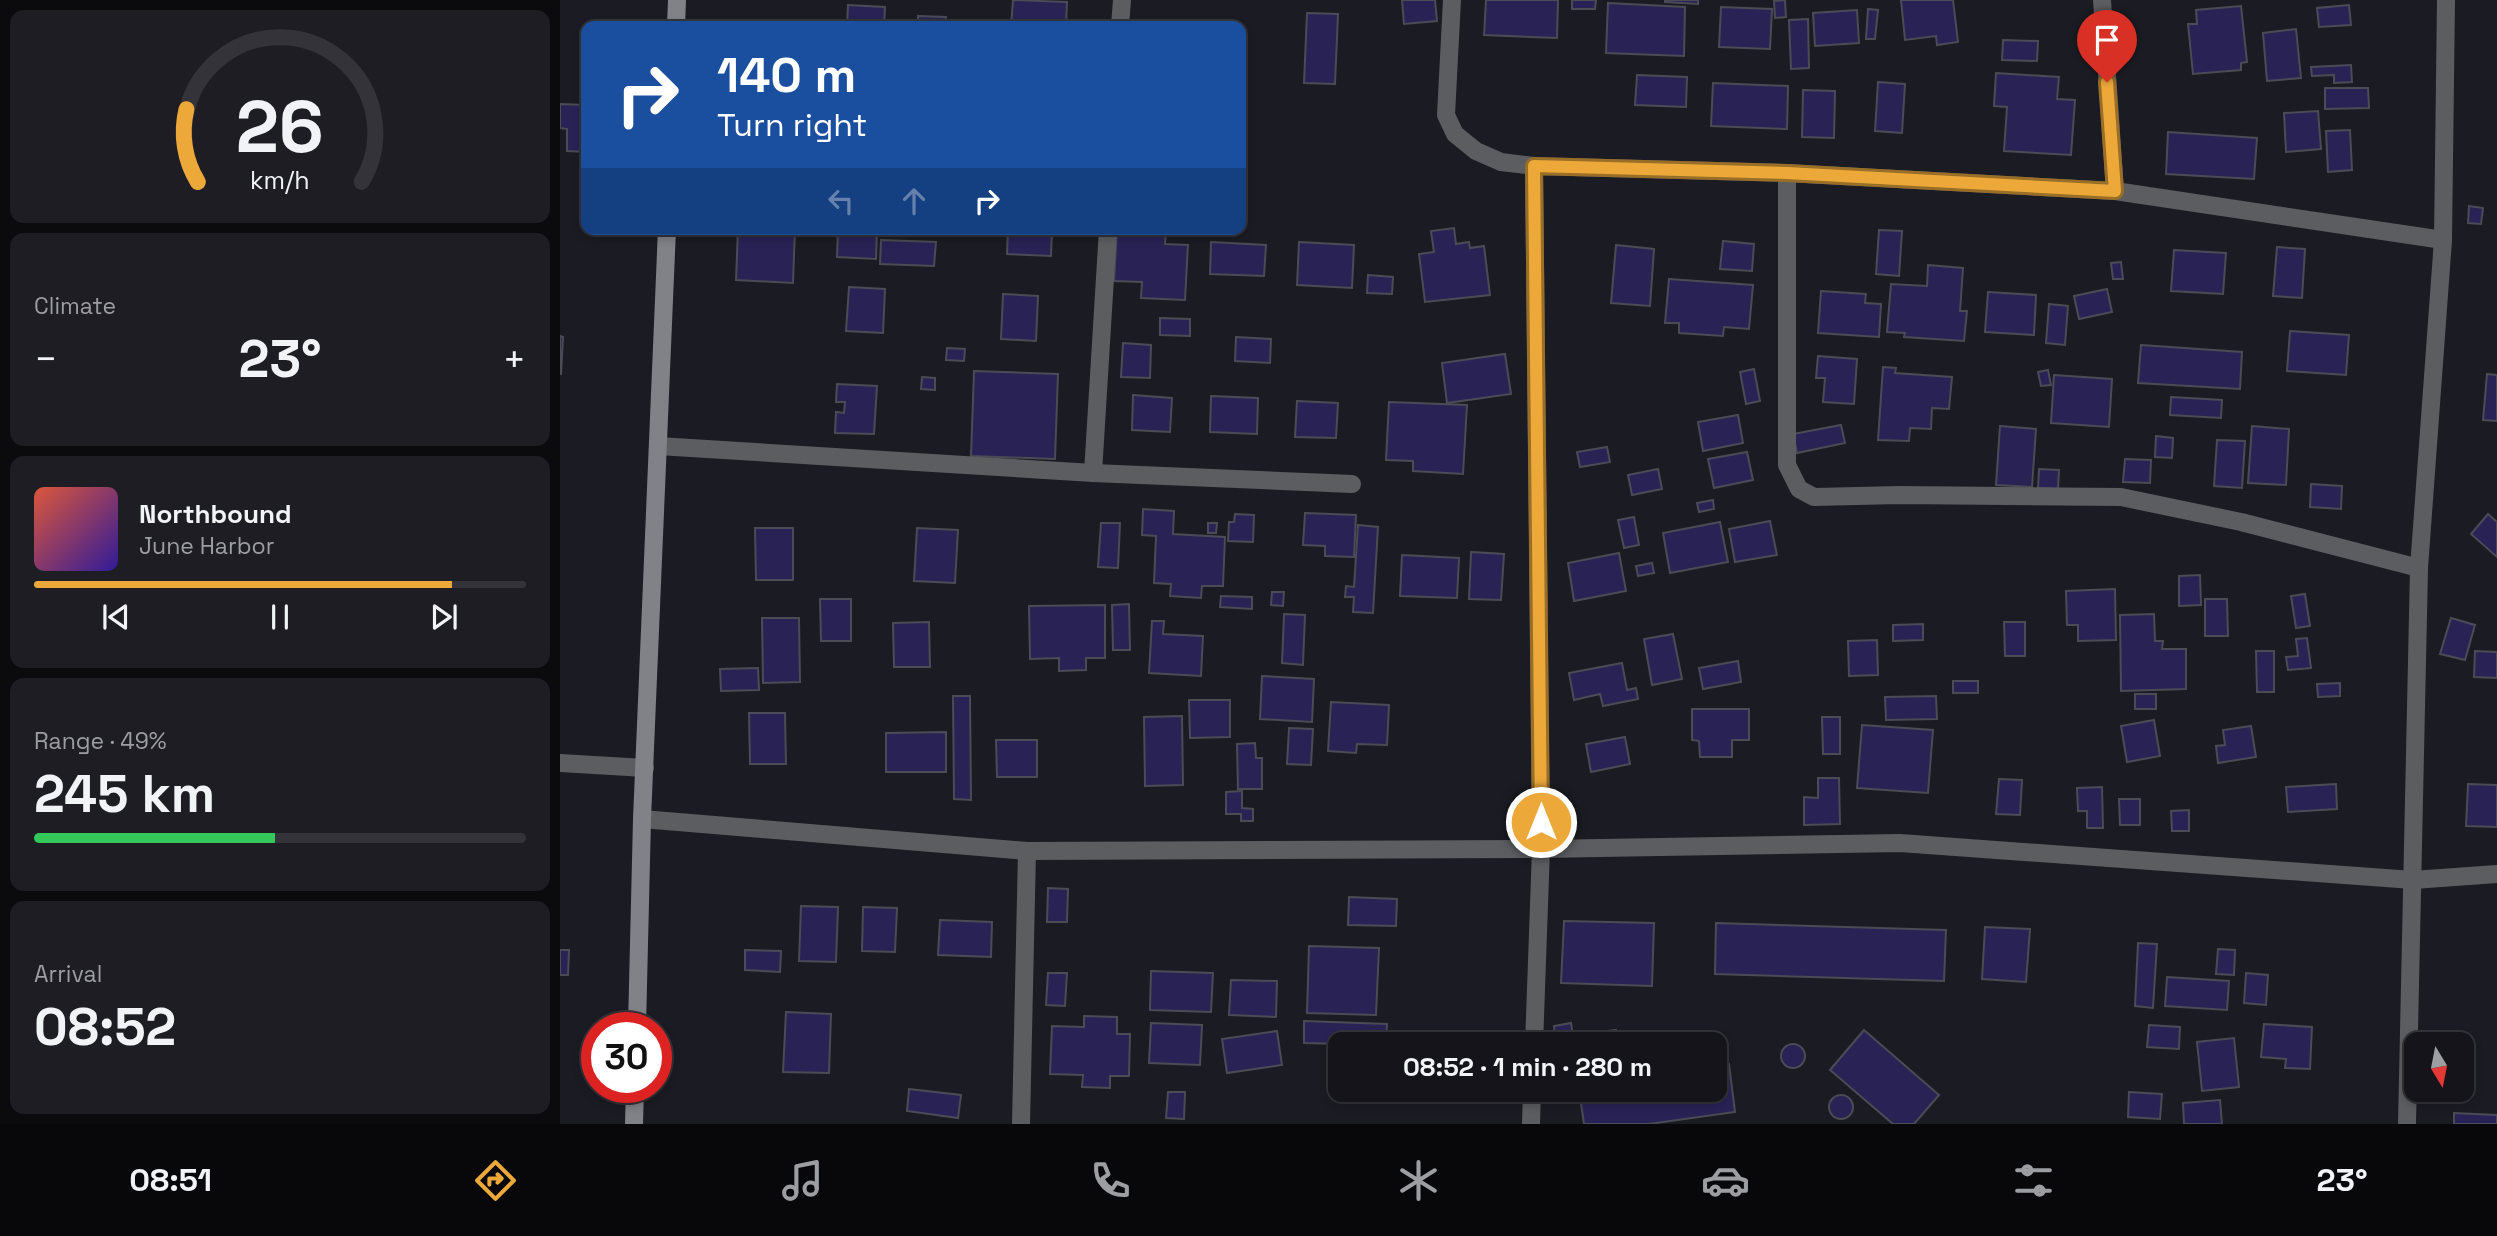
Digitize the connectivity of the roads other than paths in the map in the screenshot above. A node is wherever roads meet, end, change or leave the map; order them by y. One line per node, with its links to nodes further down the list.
1 (677, 0): 6 (street)
2 (1122, 0): 7 (street)
3 (1452, 0): 8 (street)
4 (2102, 0): 10 (street)
5 (2446, 0): 13 (street)
6 (676, 21)
7 (1120, 21)
8 (1534, 166): 9 (street); 21 (street)
9 (1787, 173): 10 (street); 17 (street)
10 (2115, 191): 13 (street)
11 (667, 235): 14 (street)
12 (1108, 235): 15 (street)
13 (2443, 240): 17 (street)
14 (658, 446): 15 (street); 19 (street)
15 (1093, 473): 16 (street)
16 (1352, 484)
17 (2419, 568): 24 (street)
18 (560, 763): 19 (street)
19 (645, 768): 20 (street)
20 (642, 820): 22 (street); 25 (street)
21 (1541, 849): 22 (street); 24 (street); 26 (street)
22 (1027, 851): 30 (street)
23 (2497, 874): 24 (street)
24 (2413, 880): 32 (street)
25 (637, 1012)
26 (1534, 1032)
27 (1532, 1102): 31 (street)
28 (635, 1103): 29 (street)
29 (634, 1124)
30 (1021, 1124)
31 (1531, 1124)
32 (2407, 1124)

